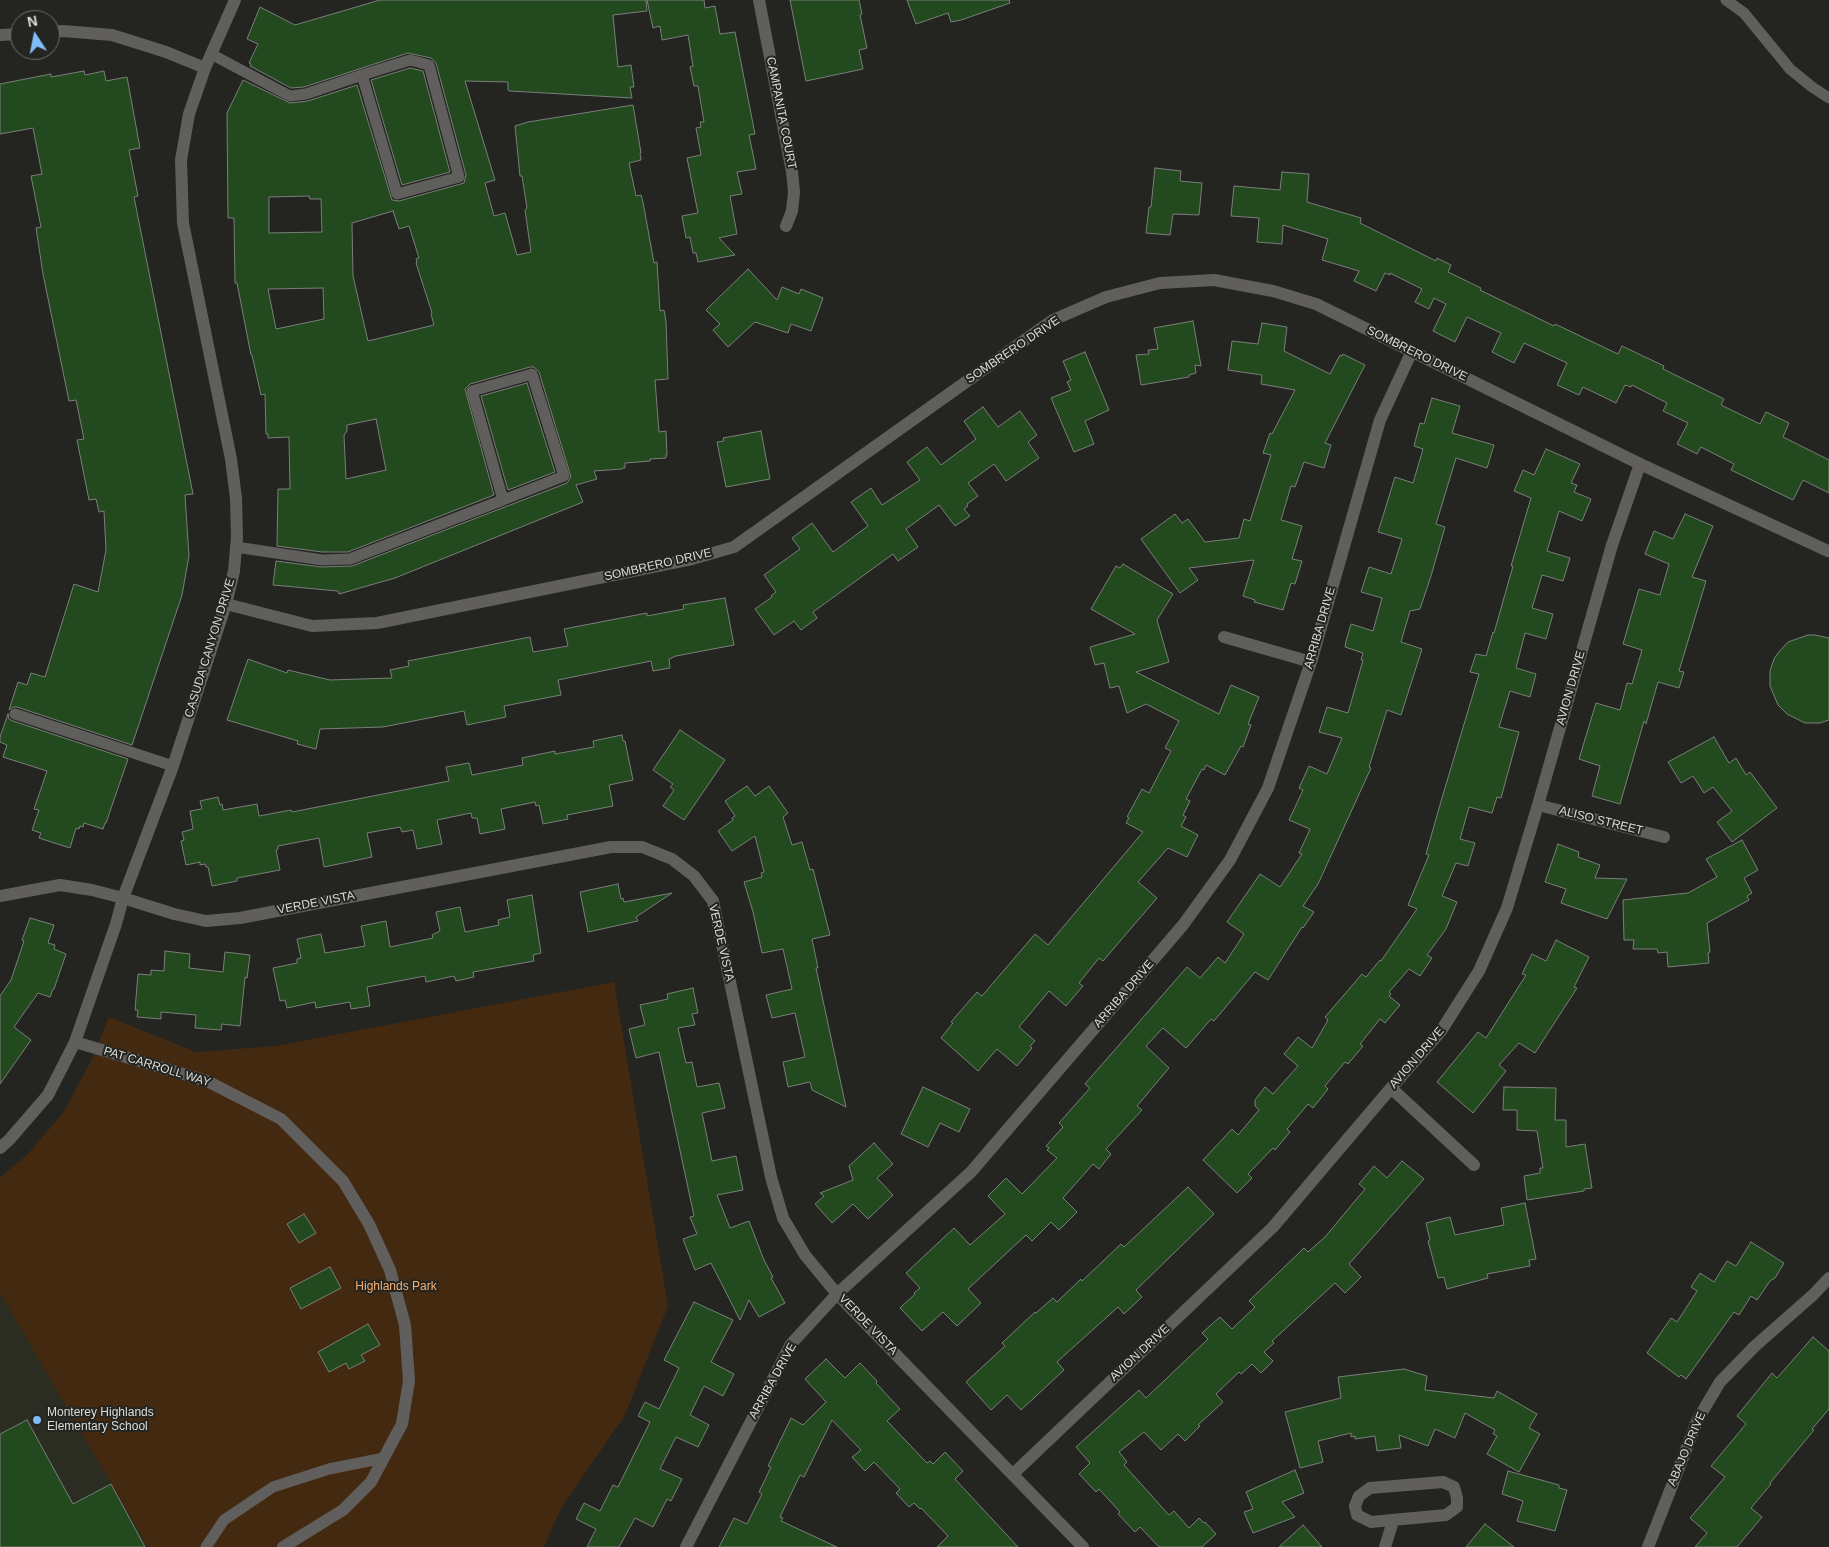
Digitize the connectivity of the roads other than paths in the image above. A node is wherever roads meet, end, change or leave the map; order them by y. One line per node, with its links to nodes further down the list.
1 (235, 0): 5 (street, CASUDA CANYON DRIVE)
2 (758, 0): 9 (street, CAMPANITA COURT)
3 (1726, 0): 8 (lane)
4 (60, 31): 6 (street)
5 (211, 54): 6 (street, CASUDA CANYON DRIVE); 7 (lane)
6 (205, 68): 13 (street, CASUDA CANYON DRIVE)
7 (362, 75): 7 (lane)
8 (1829, 98)
9 (786, 226)
10 (1412, 351): 11 (street, SOMBRERO DRIVE); 15 (street, SOMBRERO DRIVE); 17 (street, ARRIBA DRIVE)
11 (1640, 464): 14 (street, SOMBRERO DRIVE); 20 (street, AVION DRIVE)
12 (503, 500): 12 (lane); 13 (lane)
13 (236, 547): 15 (street, CASUDA CANYON DRIVE)
14 (1828, 551)
15 (226, 604): 19 (street, CASUDA CANYON DRIVE)
16 (1224, 637): 17 (street)
17 (1311, 662): 29 (street, ARRIBA DRIVE)
18 (16, 714): 19 (lane)
19 (173, 766): 23 (street, CASUDA CANYON DRIVE)
20 (1538, 805): 21 (street, ALISO STREET); 25 (street, AVION DRIVE)
21 (1664, 837)
22 (0, 896): 23 (street, VERDE VISTA)
23 (123, 898): 24 (street, CASUDA CANYON DRIVE); 29 (street, VERDE VISTA)
24 (75, 1042): 26 (street, CASUDA CANYON DRIVE); 30 (street, PAT CARROLL WAY)
25 (1391, 1088): 27 (street); 31 (street, AVION DRIVE)
26 (0, 1148)
27 (1474, 1165)
28 (1829, 1278): 38 (street, ABAJO DRIVE)
29 (837, 1294): 31 (street, VERDE VISTA); 35 (street, ARRIBA DRIVE)
30 (384, 1458): 33 (lane); 34 (street, PAT CARROLL WAY)
31 (1013, 1474): 36 (street, VERDE VISTA)
32 (1393, 1521): 32 (street); 37 (street)
33 (206, 1547)
34 (283, 1547)
35 (686, 1547)
36 (1083, 1547)
37 (1385, 1547)
38 (1648, 1547)

